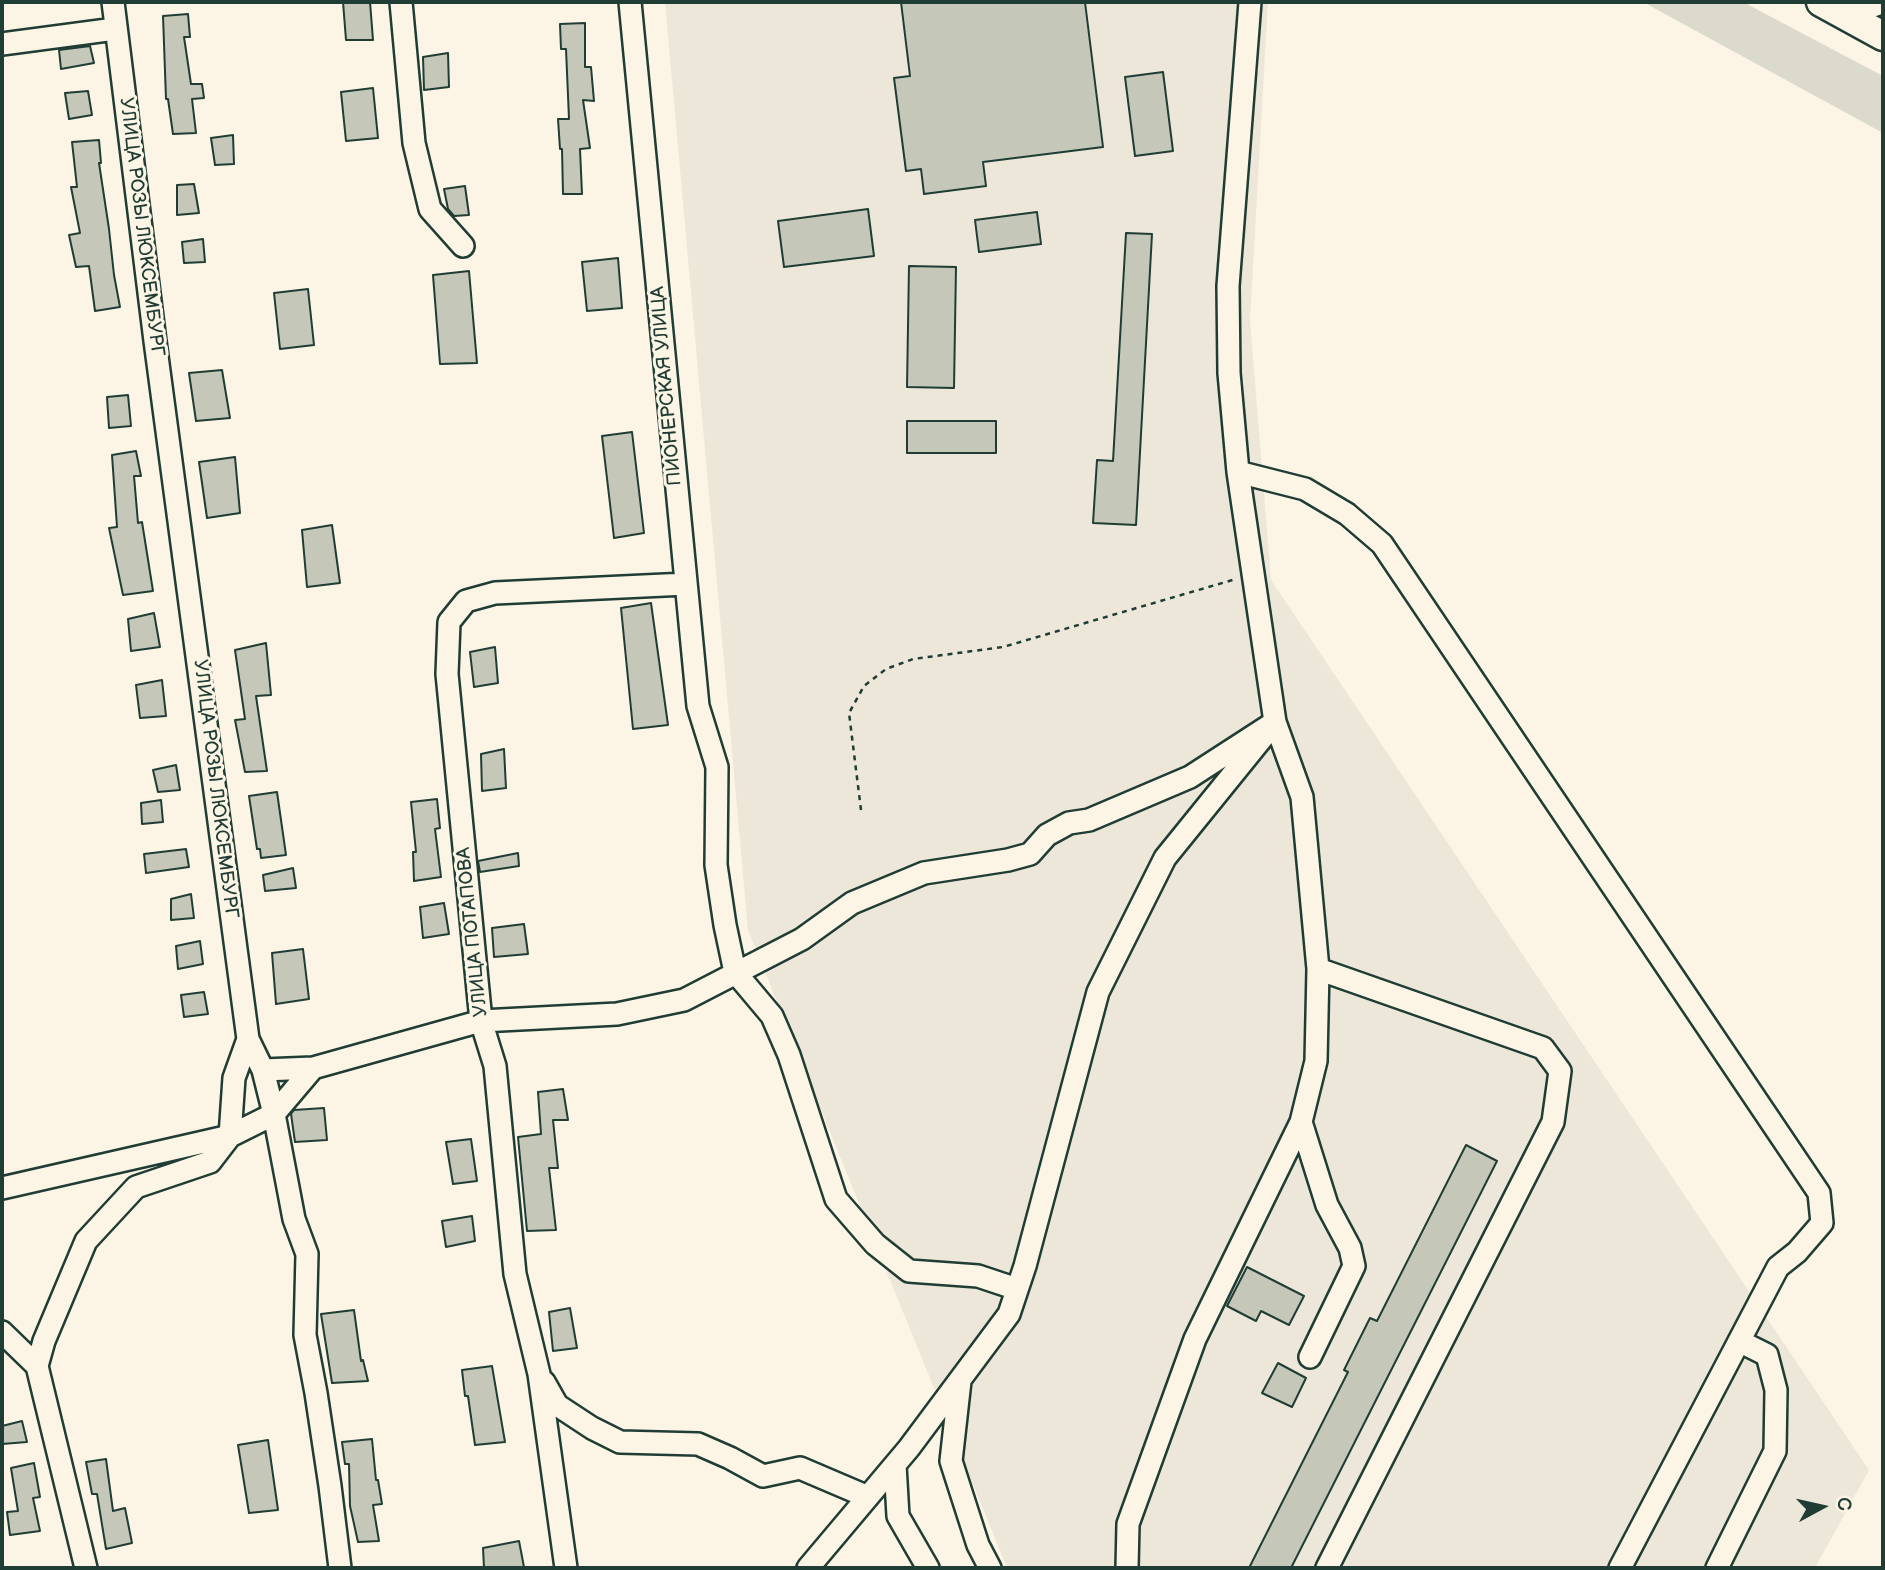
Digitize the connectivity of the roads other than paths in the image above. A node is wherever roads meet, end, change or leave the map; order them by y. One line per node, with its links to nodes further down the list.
1 (113, 2): 8 (street, УЛИЦА РОЗЫ ЛЮКСЕМБУРГ)
2 (401, 2): 11 (street)
3 (630, 2): 13 (street, ПИОНЕРСКАЯ УЛИЦА)
4 (1250, 2): 12 (street)
5 (1821, 2): 9 (main road)
6 (1830, 2): 7 (main road)
7 (1874, 2)
8 (115, 29): 10 (street); 18 (street, УЛИЦА РОЗЫ ЛЮКСЕМБУРГ)
9 (1883, 36)
10 (2, 44)
11 (463, 246)
12 (1238, 472): 14 (street); 27 (street)
13 (686, 584): 16 (street, ПИОНЕРСКАЯ УЛИЦА); 17 (street, УЛИЦА ПОТАПОВА)
14 (1275, 722): 15 (street); 16 (street); 25 (street)
15 (1318, 969): 22 (street); 41 (street)
16 (735, 972): 17 (street); 25 (street)
17 (481, 1021): 19 (street); 30 (street, УЛИЦА ПОТАПОВА)
18 (248, 1039): 20 (street, УЛИЦА РОЗЫ ЛЮКСЕМБУРГ); 23 (street)
19 (313, 1068): 20 (street); 21 (street)
20 (263, 1070): 21 (street, УЛИЦА РОЗЫ ЛЮКСЕМБУРГ)
21 (274, 1114): 23 (street); 35 (street, УЛИЦА РОЗЫ ЛЮКСЕМБУРГ)
22 (1301, 1122): 28 (street); 40 (street)
23 (230, 1136): 24 (street); 29 (street)
24 (2, 1188)
25 (1017, 1289): 31 (street)
26 (2, 1332): 29 (street)
27 (1739, 1341): 42 (street); 43 (street)
28 (1310, 1357)
29 (37, 1366): 34 (street)
30 (539, 1374): 33 (street); 36 (street, УЛИЦА ПОТАПОВА)
31 (960, 1379): 32 (street); 39 (street)
32 (895, 1465): 33 (street); 38 (street)
33 (868, 1497): 37 (street)
34 (86, 1568)
35 (340, 1568)
36 (566, 1568)
37 (808, 1568)
38 (928, 1568)
39 (990, 1568)
40 (1127, 1568)
41 (1327, 1568)
42 (1620, 1568)
43 (1717, 1568)

